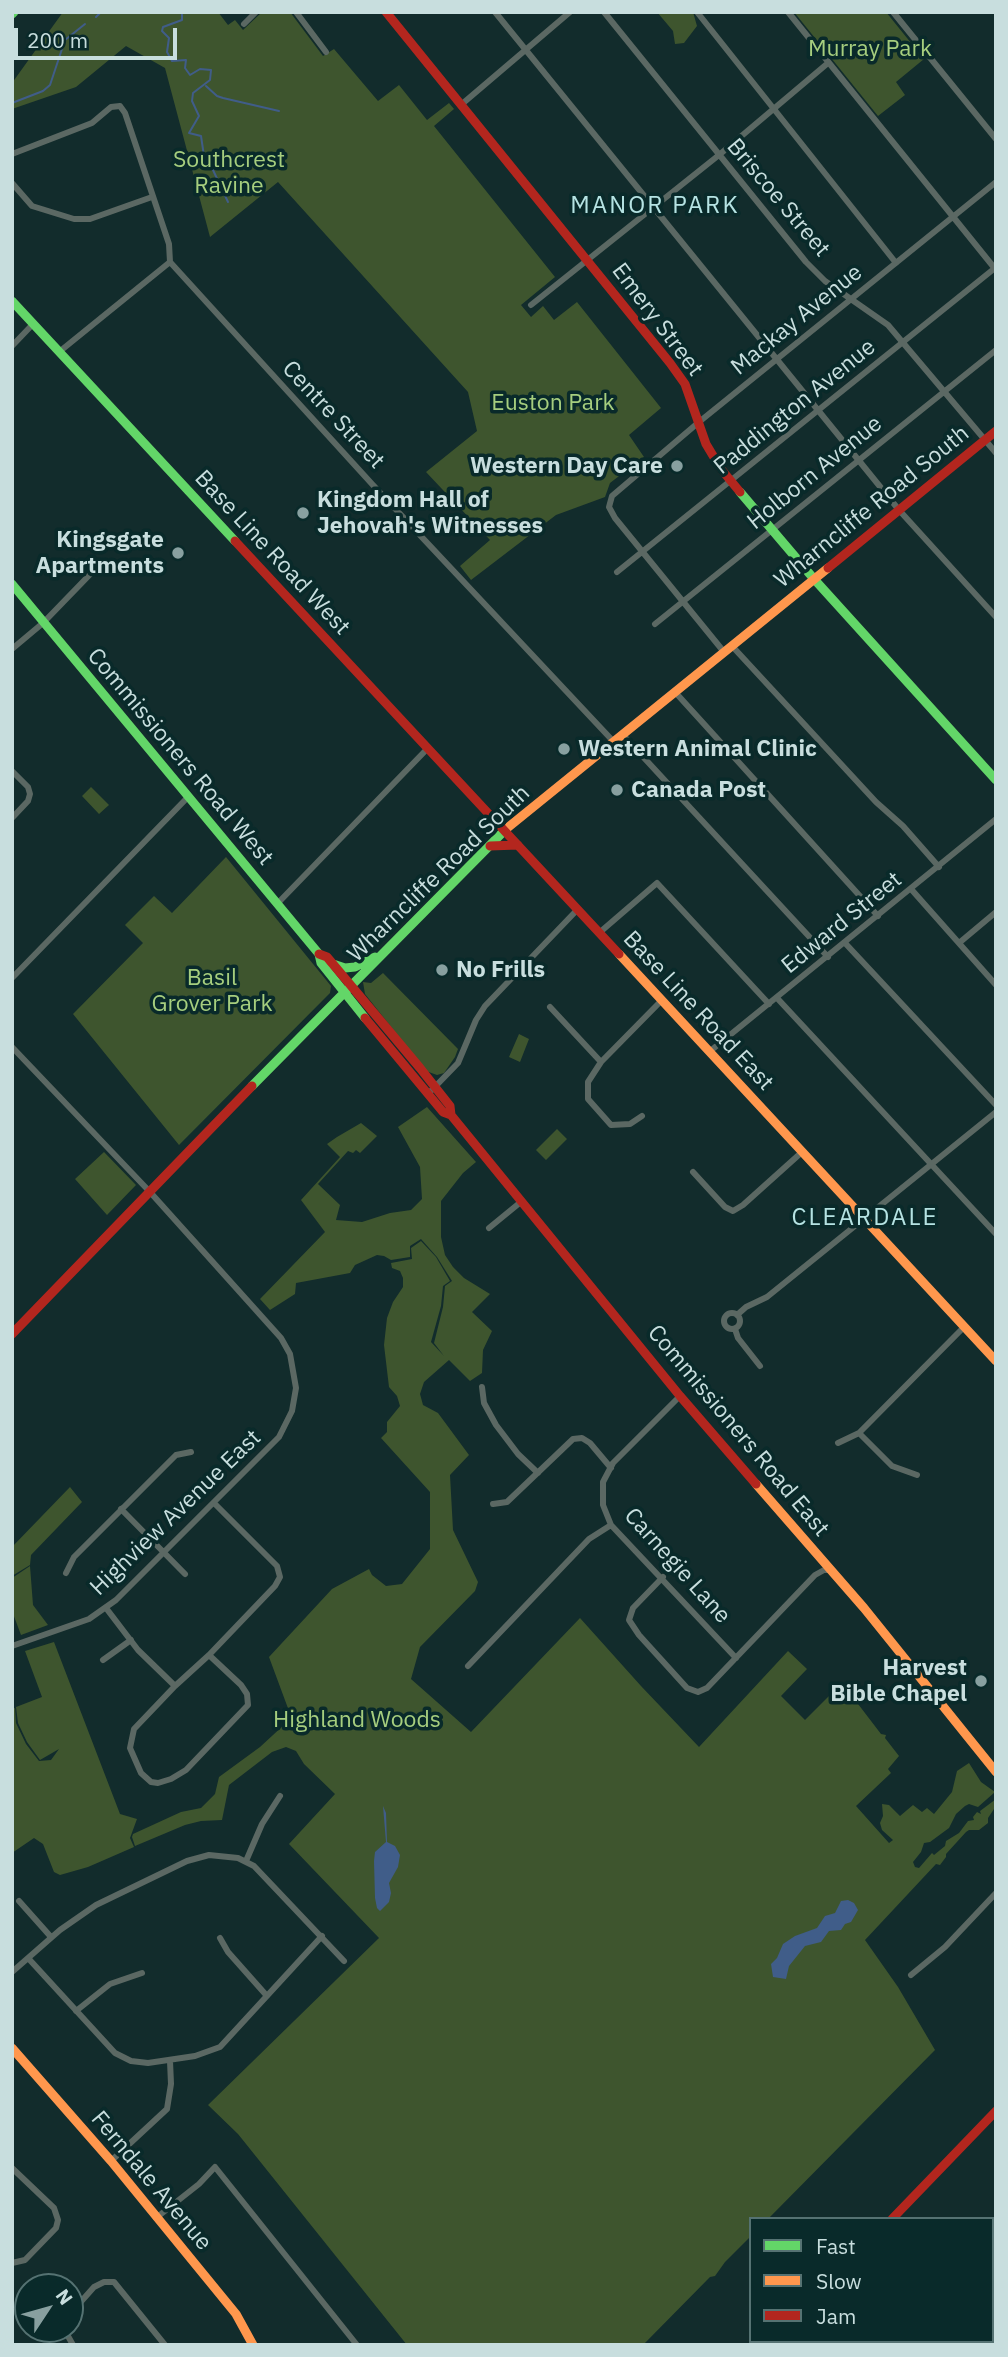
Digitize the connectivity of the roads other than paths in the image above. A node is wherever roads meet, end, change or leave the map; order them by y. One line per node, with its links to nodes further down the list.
1 (256, 12): 10 (street)
2 (296, 12): 12 (street)
3 (386, 12): 14 (main road, Emery Street)
4 (495, 12): 11 (street)
5 (570, 12): 11 (street)
6 (604, 12): 18 (street, Briscoe Street)
7 (697, 12): 15 (street)
8 (788, 12): 13 (street)
9 (892, 12): 16 (street)
10 (244, 24)
11 (525, 49): 14 (street); 22 (street)
12 (326, 52)
13 (828, 63): 15 (street); 23 (street)
14 (462, 104): 24 (main road, Emery Street)
15 (773, 109): 18 (street); 26 (street)
16 (996, 139)
17 (12, 154): 21 (street)
18 (719, 155): 22 (street); 28 (street, Briscoe Street)
19 (996, 182): 23 (street, Mackay Avenue)
20 (12, 183): 21 (street)
21 (152, 197): 25 (street)
22 (653, 207): 24 (street); 36 (street)
23 (954, 217): 26 (street, Mackay Avenue); 27 (street)
24 (588, 261): 30 (street); 39 (main road, Emery Street)
25 (170, 262): 35 (street); 61 (street, Centre Street)
26 (896, 263): 28 (street, Mackay Avenue)
27 (995, 269): 32 (street, Paddington Avenue)
28 (852, 299): 32 (street, Briscoe Street); 36 (street, Mackay Avenue)
29 (12, 301): 31 (main road, Base Line Road West)
30 (531, 305)
31 (33, 324): 33 (street); 35 (main road, Base Line Road West)
32 (902, 341): 37 (street, Briscoe Street); 38 (street, Paddington Avenue)
33 (12, 345)
34 (996, 350): 37 (street, Holborn Avenue)
35 (59, 352): 62 (main road, Base Line Road West)
36 (776, 359): 38 (street); 39 (street, Mackay Avenue)
37 (944, 391): 41 (street, Briscoe Street); 43 (street, Holborn Avenue)
38 (817, 410): 43 (street); 44 (street, Paddington Avenue)
39 (699, 422): 44 (main road, Emery Street); 47 (street, Mackay Avenue)
40 (996, 432): 41 (main road, Wharncliffe Road South)
41 (985, 440): 42 (street, Briscoe Street); 45 (main road, Wharncliffe Road South)
42 (996, 453)
43 (858, 460): 45 (street); 46 (street, Holborn Avenue)
44 (732, 482): 46 (main road, Emery Street); 47 (street, Paddington Avenue)
45 (899, 510): 50 (main road, Wharncliffe Road South); 53 (street)
46 (772, 530): 50 (main road, Emery Street); 52 (street, Holborn Avenue)
47 (643, 551): 49 (street, Paddington Avenue); 52 (street, Mackay Avenue)
48 (102, 562): 54 (street)
49 (617, 572)
50 (814, 579): 56 (main road, Wharncliffe Road South); 64 (main road, Emery Street)
51 (12, 584): 54 (main road, Commissioners Road West)
52 (683, 602): 55 (street, Holborn Avenue); 58 (street, Mackay Avenue)
53 (996, 617)
54 (43, 623): 57 (street); 65 (main road, Commissioners Road West)
55 (655, 624)
56 (732, 646): 58 (main road, Wharncliffe Road South); 71 (street)
57 (12, 649)
58 (723, 652): 59 (main road, Wharncliffe Road South)
59 (675, 692): 60 (main road, Wharncliffe Road South); 76 (street)
60 (622, 734): 61 (main road, Wharncliffe Road South); 82 (street)
61 (613, 741): 68 (main road, Wharncliffe Road South)
62 (428, 748): 68 (main road, Base Line Road West); 73 (street)
63 (12, 771): 66 (street)
64 (996, 780)
65 (188, 797): 73 (main road, Commissioners Road West); 84 (street)
66 (12, 818)
67 (996, 819): 71 (street, Edward Street)
68 (504, 831): 69 (main road, Base Line Road East); 70 (main road, Wharncliffe Road South)
69 (517, 845): 70 (main road); 74 (main road, Base Line Road East)
70 (490, 846): 80 (main road, Wharncliffe Road South)
71 (939, 867): 72 (street, Edward Street)
72 (911, 889): 76 (street, Edward Street); 79 (street)
73 (277, 904): 81 (main road, Commissioners Road West)
74 (577, 909): 77 (main road, Base Line Road East); 94 (street)
75 (996, 912): 79 (street)
76 (877, 916): 78 (street, Edward Street)
77 (599, 933): 88 (main road, Base Line Road East); 89 (street)
78 (845, 943): 82 (street, Edward Street); 95 (street)
79 (959, 943): 85 (street)
80 (383, 953): 83 (main road); 86 (main road, Wharncliffe Road South)
81 (318, 954): 83 (main road, Commissioners Road West); 86 (main road, Commissioners Road West)
82 (828, 957): 87 (street, Edward Street)
83 (333, 964): 86 (main road, Commissioners Road West)
84 (12, 978)
85 (996, 985)
86 (348, 989): 94 (main road, Commissioners Road East); 101 (main road, Wharncliffe Road South)
87 (777, 998): 89 (street, Edward Street); 99 (street)
88 (661, 1000): 92 (main road, Base Line Road East); 93 (street)
89 (769, 1004): 92 (street, Edward Street)
90 (550, 1007): 93 (street)
91 (12, 1046): 101 (street, Highview Avenue East)
92 (709, 1052): 98 (main road, Base Line Road East)
93 (601, 1062): 97 (street)
94 (432, 1091): 102 (main road, Commissioners Road East)
95 (996, 1105)
96 (996, 1112): 99 (street)
97 (642, 1116)
98 (802, 1152): 100 (street); 103 (main road, Base Line Road East)
99 (931, 1164): 103 (street); 105 (street)
100 (693, 1172)
101 (150, 1192): 109 (main road, Wharncliffe Road South); 120 (street, Highview Avenue East)
102 (522, 1201): 104 (street); 113 (main road, Commissioners Road East)
103 (863, 1218): 106 (street); 107 (main road, Base Line Road East)
104 (489, 1228)
105 (996, 1234)
106 (737, 1315): 108 (street); 108 (street)
107 (964, 1326): 110 (main road, Base Line Road East); 114 (street)
108 (734, 1329): 111 (street)
109 (12, 1334)
110 (996, 1361)
111 (761, 1366)
112 (482, 1387): 118 (street)
113 (680, 1396): 117 (street); 125 (main road, Commissioners Road East)
114 (859, 1433): 115 (street); 119 (street)
115 (838, 1443)
116 (191, 1452): 122 (street)
117 (611, 1468): 118 (street); 123 (street, Carnegie Lane)
118 (538, 1473): 121 (street)
119 (917, 1475)
120 (214, 1503): 124 (street, Highview Avenue East); 132 (street)
121 (493, 1504)
122 (121, 1509): 124 (street); 126 (street)
123 (611, 1525): 128 (street, Carnegie Lane); 135 (street)
124 (164, 1552): 127 (street); 129 (street, Highview Avenue East)
125 (830, 1570): 133 (street); 137 (main road, Commissioners Road East)
126 (66, 1573)
127 (186, 1574)
128 (663, 1577): 133 (street, Carnegie Lane); 133 (street)
129 (106, 1608): 130 (street); 131 (street, Highview Avenue East)
130 (131, 1640): 134 (street); 136 (street)
131 (12, 1646)
132 (209, 1655): 136 (street); 136 (street)
133 (736, 1658)
134 (103, 1660)
135 (468, 1666)
136 (175, 1686)
137 (995, 1770)
138 (280, 1796): 139 (street)
139 (246, 1861): 142 (street); 143 (street)
140 (996, 1893): 149 (street)
141 (19, 1901): 142 (street)
142 (51, 1937): 145 (street)
143 (322, 1937): 146 (street); 150 (street)
144 (220, 1938): 150 (street)
145 (28, 1958): 147 (street); 151 (street)
146 (344, 1961)
147 (12, 1972)
148 (142, 1973): 151 (street)
149 (911, 1975)
150 (267, 1996): 153 (street)
151 (76, 2011): 153 (street)
152 (14, 2054): 155 (main road, Ferndale Avenue)
153 (170, 2061): 155 (street)
154 (996, 2110): 157 (main road)
155 (111, 2161): 158 (main road, Ferndale Avenue)
156 (12, 2168): 159 (street)
157 (894, 2217)
158 (156, 2218): 162 (main road, Ferndale Avenue); 163 (street)
159 (12, 2263)
160 (84, 2298): 161 (street)
161 (165, 2345)
162 (253, 2345)
163 (357, 2345)

